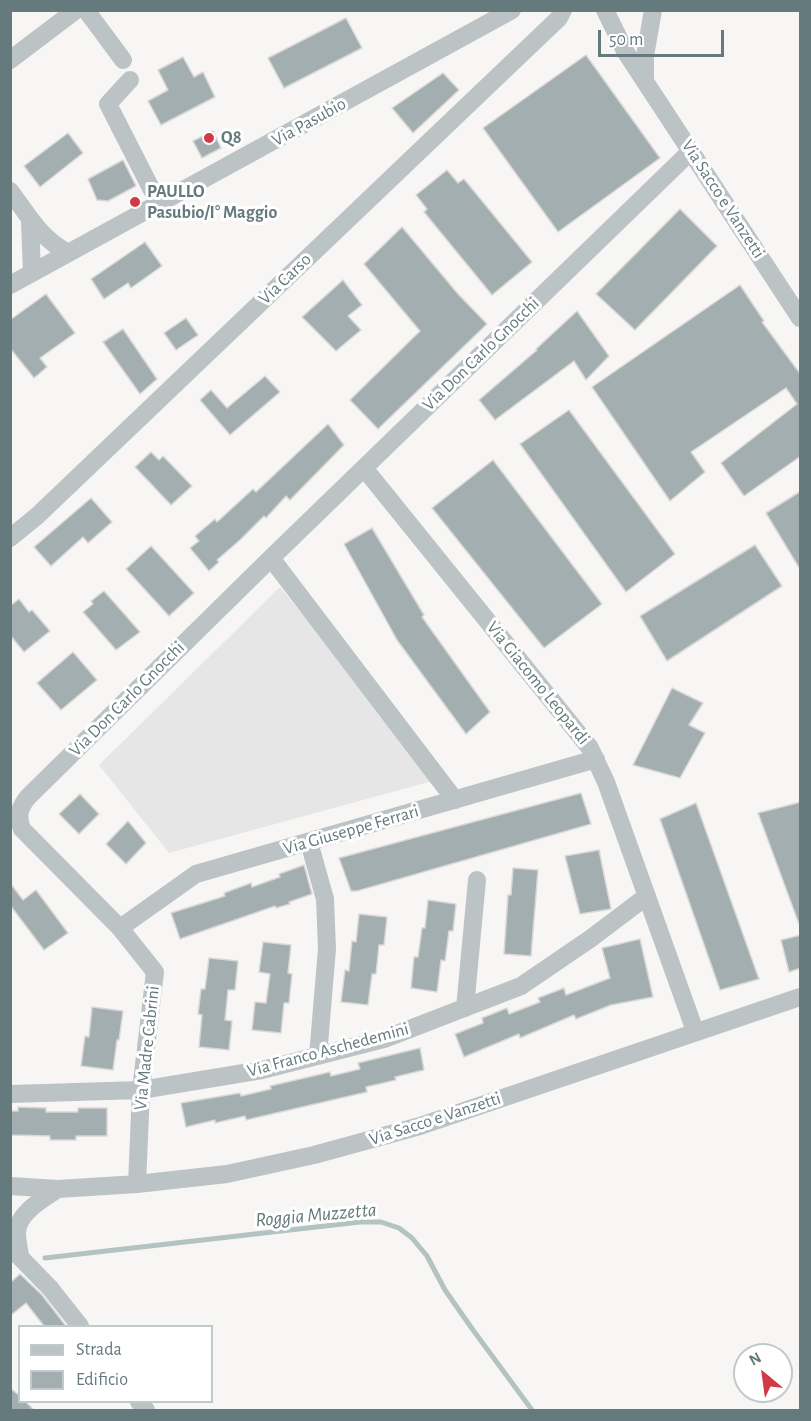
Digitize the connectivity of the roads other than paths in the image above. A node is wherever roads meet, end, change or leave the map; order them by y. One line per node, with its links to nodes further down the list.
1 (76, 10): 8 (street)
2 (86, 10): 9 (street)
3 (512, 10): 14 (street, Via Pasubio)
4 (577, 10): 7 (street, Via Carso)
5 (653, 10): 11 (street)
6 (602, 12): 11 (street, Via Sacco e Vanzetti)
7 (561, 14): 21 (street, Via Carso)
8 (10, 60)
9 (123, 60)
10 (130, 80): 14 (street)
11 (645, 80): 12 (street, Via Sacco e Vanzetti)
12 (691, 151): 19 (street, Via Sacco e Vanzetti); 20 (street, Via Don Carlo Gnocchi)
13 (10, 191): 15 (street)
14 (159, 204): 16 (street, Via Pasubio)
15 (30, 222): 16 (street); 17 (street)
16 (68, 253): 17 (street, Via Pasubio)
17 (32, 273): 18 (street, Via Pasubio)
18 (10, 285)
19 (801, 318)
20 (364, 468): 22 (street, Via Don Carlo Gnocchi); 23 (street, Via Giacomo Leopardi)
21 (10, 538)
22 (271, 558): 24 (street); 25 (street, Via Don Carlo Gnocchi)
23 (596, 759): 24 (street, Via Giuseppe Ferrari); 28 (street, Via Giacomo Leopardi)
24 (455, 800): 26 (street, Via Giuseppe Ferrari)
25 (15, 821): 29 (street, Via Madre Cabrini)
26 (309, 842): 29 (street, Via Giuseppe Ferrari); 33 (street)
27 (477, 880): 31 (street)
28 (647, 896): 31 (street, Via Franco Aschedemini); 32 (street, Via Giacomo Leopardi)
29 (120, 928): 34 (street, Via Madre Cabrini)
30 (801, 998): 32 (street, Via Sacco e Vanzetti)
31 (465, 1008): 33 (street, Via Franco Aschedemini)
32 (695, 1031): 36 (street, Via Sacco e Vanzetti)
33 (318, 1056): 34 (street, Via Franco Aschedemini)
34 (141, 1090): 35 (street, Via Franco Aschedemini); 36 (street, Via Madre Cabrini)
35 (10, 1094)
36 (137, 1184): 38 (street, Via Sacco e Vanzetti)
37 (10, 1186): 38 (street, Via Sacco e Vanzetti)
38 (58, 1189): 40 (street)
39 (10, 1196): 40 (street)
40 (42, 1199): 41 (street)
41 (15, 1252): 42 (street)
42 (79, 1325)

